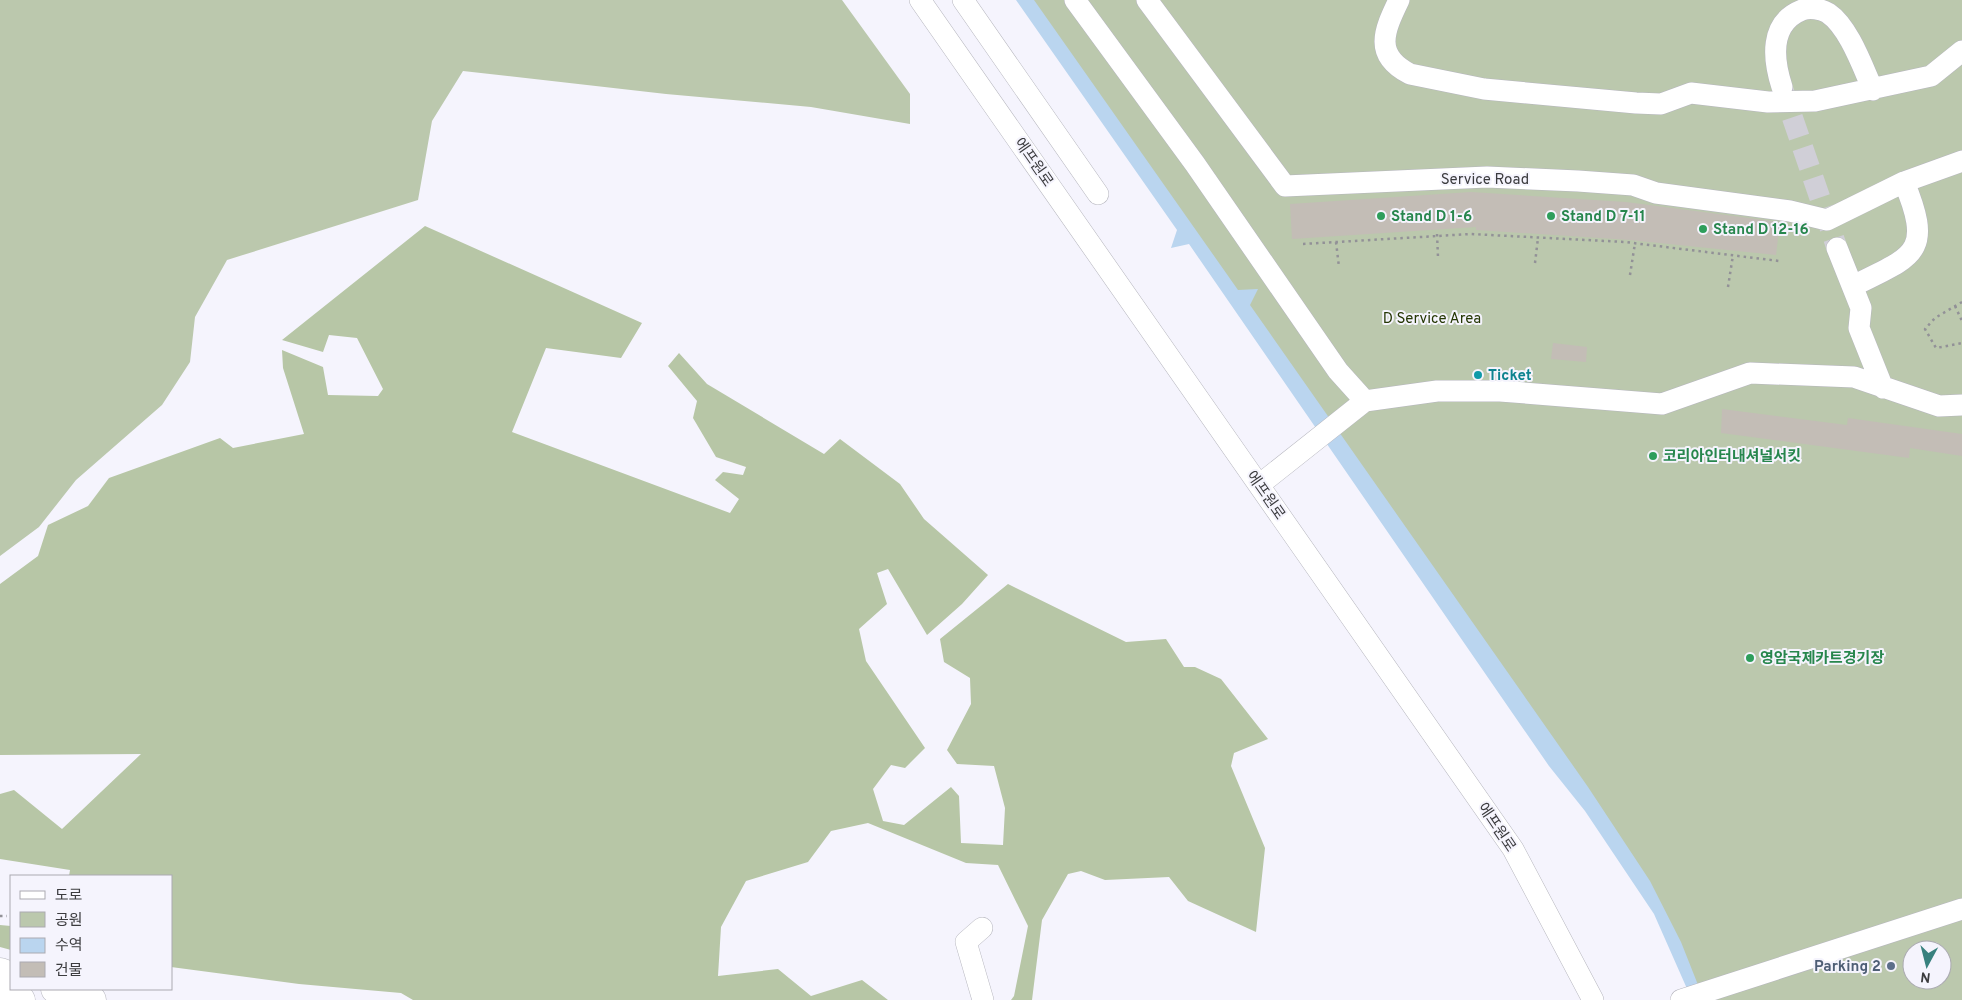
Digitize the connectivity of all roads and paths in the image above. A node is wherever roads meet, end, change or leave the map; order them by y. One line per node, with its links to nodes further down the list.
1 (920, 0): 33 (street, 에프원로)
2 (963, 0): 11 (street)
3 (1075, 0): 31 (street)
4 (1147, 0): 10 (street, Service Road)
5 (1399, 0): 8 (street)
6 (1962, 51): 8 (street)
7 (1782, 87): 8 (street)
8 (1872, 90)
9 (1962, 161): 10 (street, Service Road)
10 (1904, 182): 24 (street)
11 (1098, 194)
12 (1437, 234): 13 (path); 14 (path); 19 (path)
13 (1538, 238): 15 (path); 21 (path)
14 (1336, 242): 16 (path); 22 (path)
15 (1635, 243): 18 (path); 23 (path)
16 (1303, 244)
17 (1837, 248): 24 (street)
18 (1733, 255): 20 (path); 25 (path)
19 (1438, 257)
20 (1779, 261)
21 (1535, 264)
22 (1339, 266)
23 (1630, 275)
24 (1852, 286): 30 (street)
25 (1728, 287)
26 (1962, 302): 27 (path)
27 (1955, 306): 28 (path); 29 (path)
28 (1962, 321)
29 (1962, 343)
30 (1883, 388): 31 (street); 32 (street)
31 (1365, 401): 33 (street)
32 (1962, 405)
33 (1259, 485): 43 (street, 에프원로)
34 (1962, 909): 44 (street)
35 (0, 916): 36 (path)
36 (7, 916)
37 (982, 928): 42 (street)
38 (58, 990): 41 (highway)
39 (0, 994): 40 (highway)
40 (21, 1000)
41 (92, 1000)
42 (983, 1000)
43 (1593, 1000)
44 (1681, 1000)

